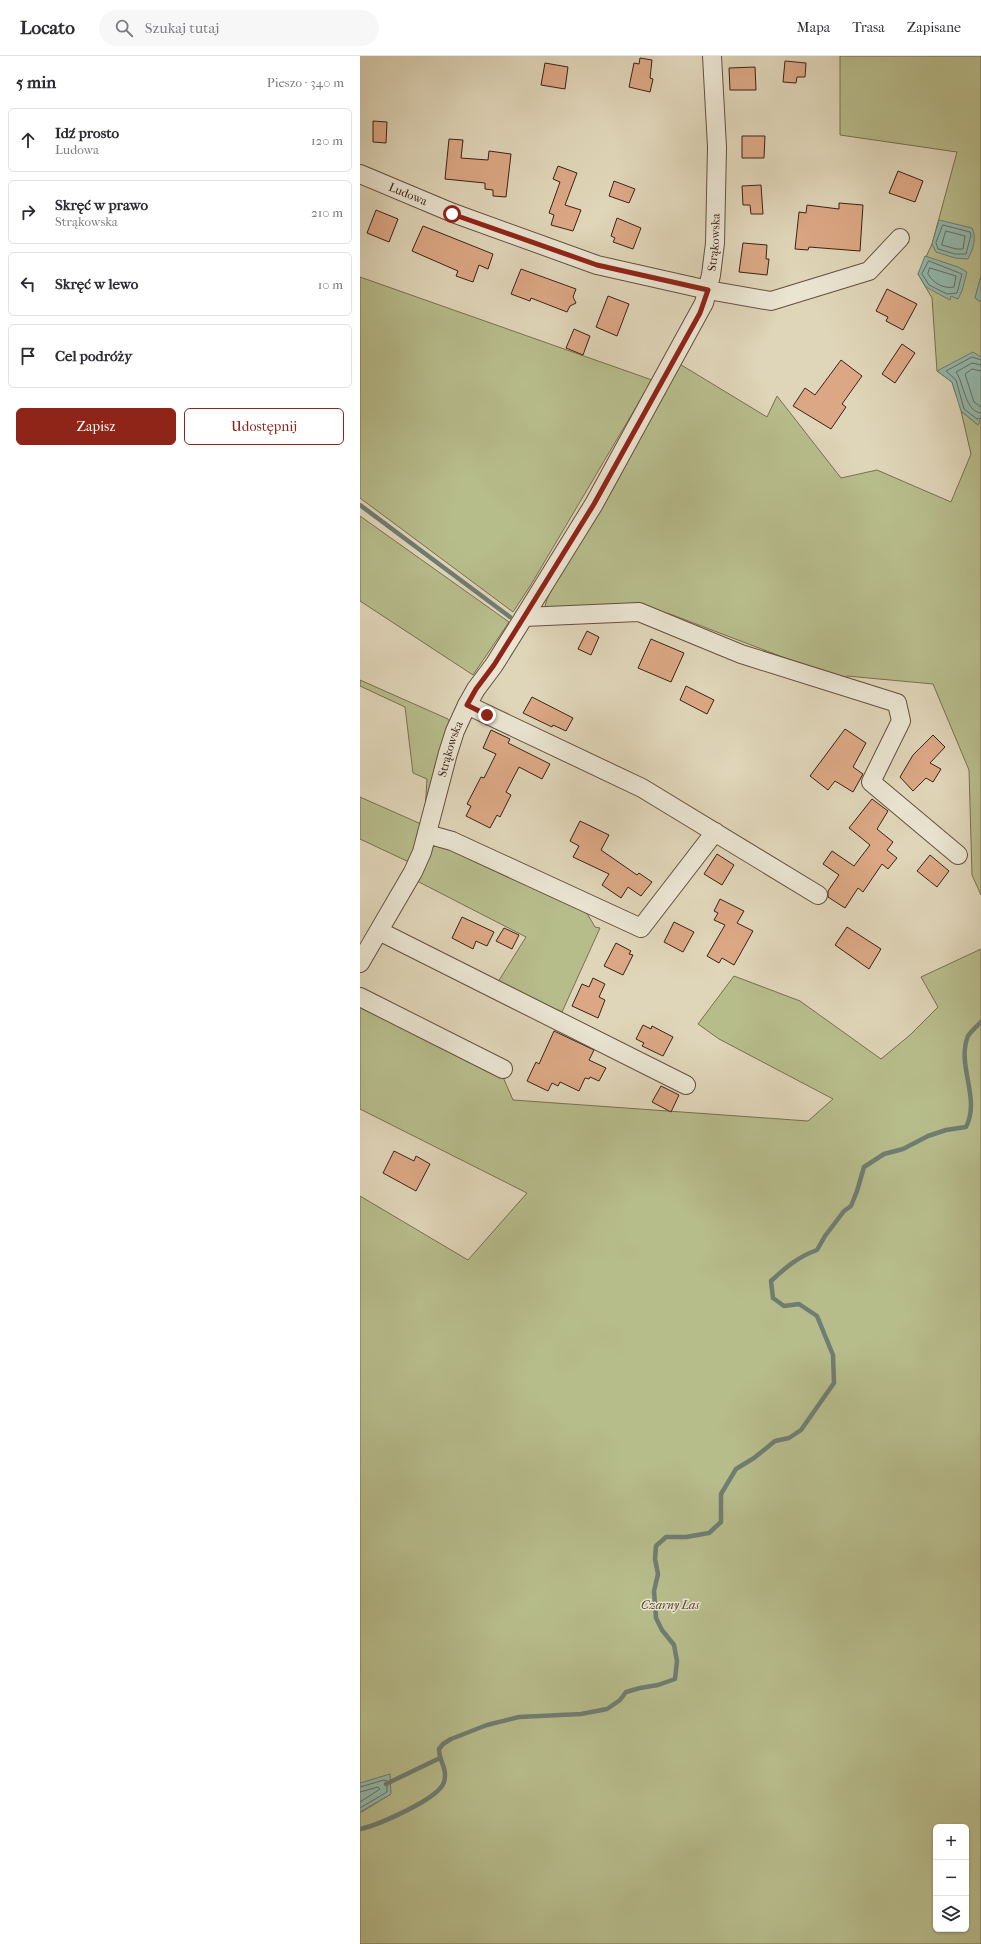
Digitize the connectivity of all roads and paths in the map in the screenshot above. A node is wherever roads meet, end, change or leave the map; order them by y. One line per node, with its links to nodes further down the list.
1 (712, 56): 4 (street, Strąkowska)
2 (360, 174): 4 (street, Ludowa)
3 (900, 238): 4 (street, Ludowa)
4 (708, 290): 5 (street, Strąkowska)
5 (524, 617): 6 (street, Strąkowska); 9 (street)
6 (467, 705): 7 (street); 8 (street, Strąkowska)
7 (715, 832): 8 (street); 10 (street)
8 (427, 834): 11 (street, Strąkowska)
9 (958, 855)
10 (818, 895)
11 (379, 931): 12 (street, Strąkowska); 15 (street)
12 (360, 963)
13 (360, 997): 14 (street)
14 (503, 1069)
15 (686, 1085)

